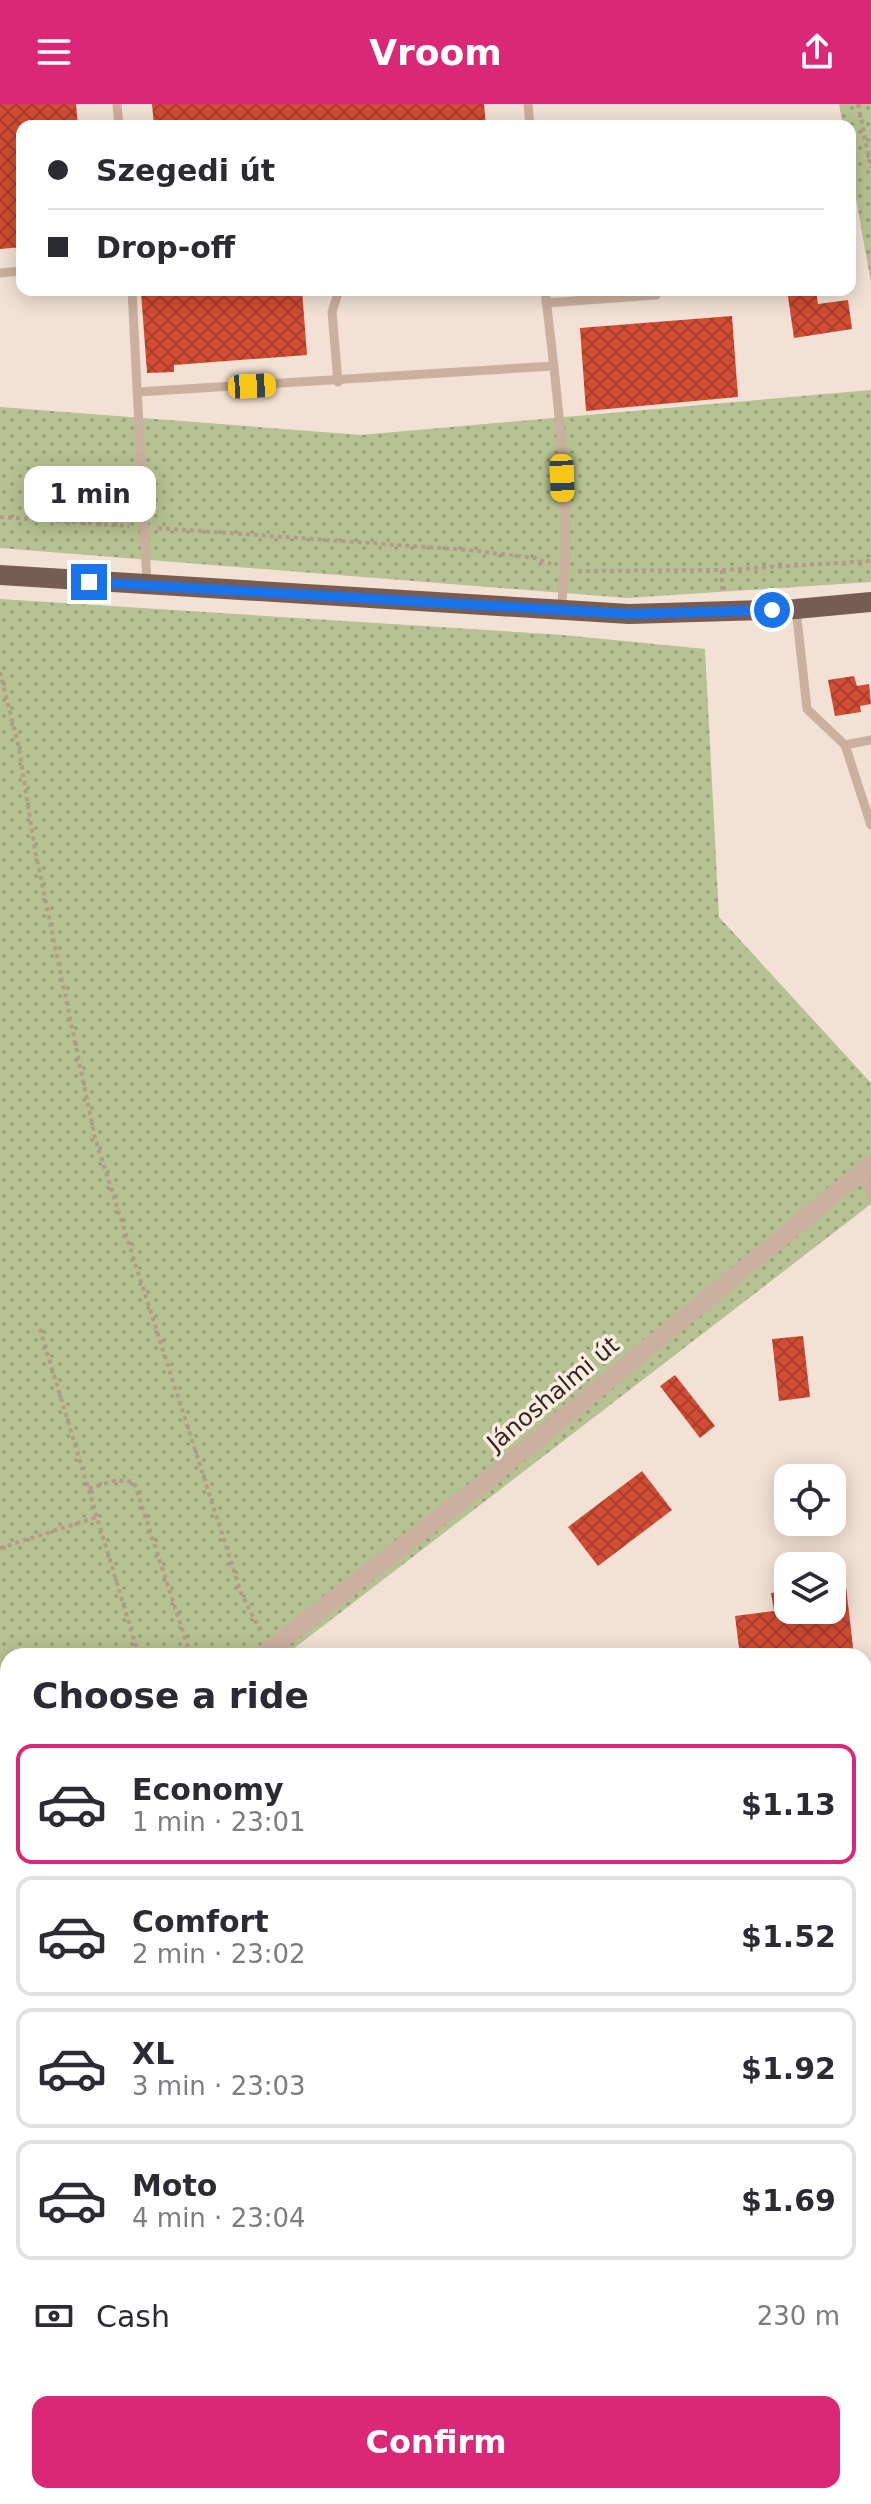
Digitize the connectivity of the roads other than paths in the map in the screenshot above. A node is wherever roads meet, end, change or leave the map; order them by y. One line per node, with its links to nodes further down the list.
1 (132, 296): 8 (lane)
2 (337, 296): 7 (lane)
3 (545, 296): 5 (lane)
4 (642, 296): 5 (lane)
5 (546, 303): 6 (lane)
6 (553, 366): 7 (lane); 13 (lane)
7 (338, 382): 8 (lane)
8 (138, 392): 10 (lane)
9 (0, 575): 10 (main road)
10 (148, 587): 13 (main road)
11 (871, 602): 12 (main road)
12 (796, 609): 13 (main road); 15 (lane)
13 (561, 611)
14 (871, 740): 15 (lane)
15 (845, 745): 16 (lane)
16 (871, 825)
17 (866, 1168): 18 (lane); 19 (street, Jánoshalmi út)
18 (871, 1196)
19 (272, 1648)

